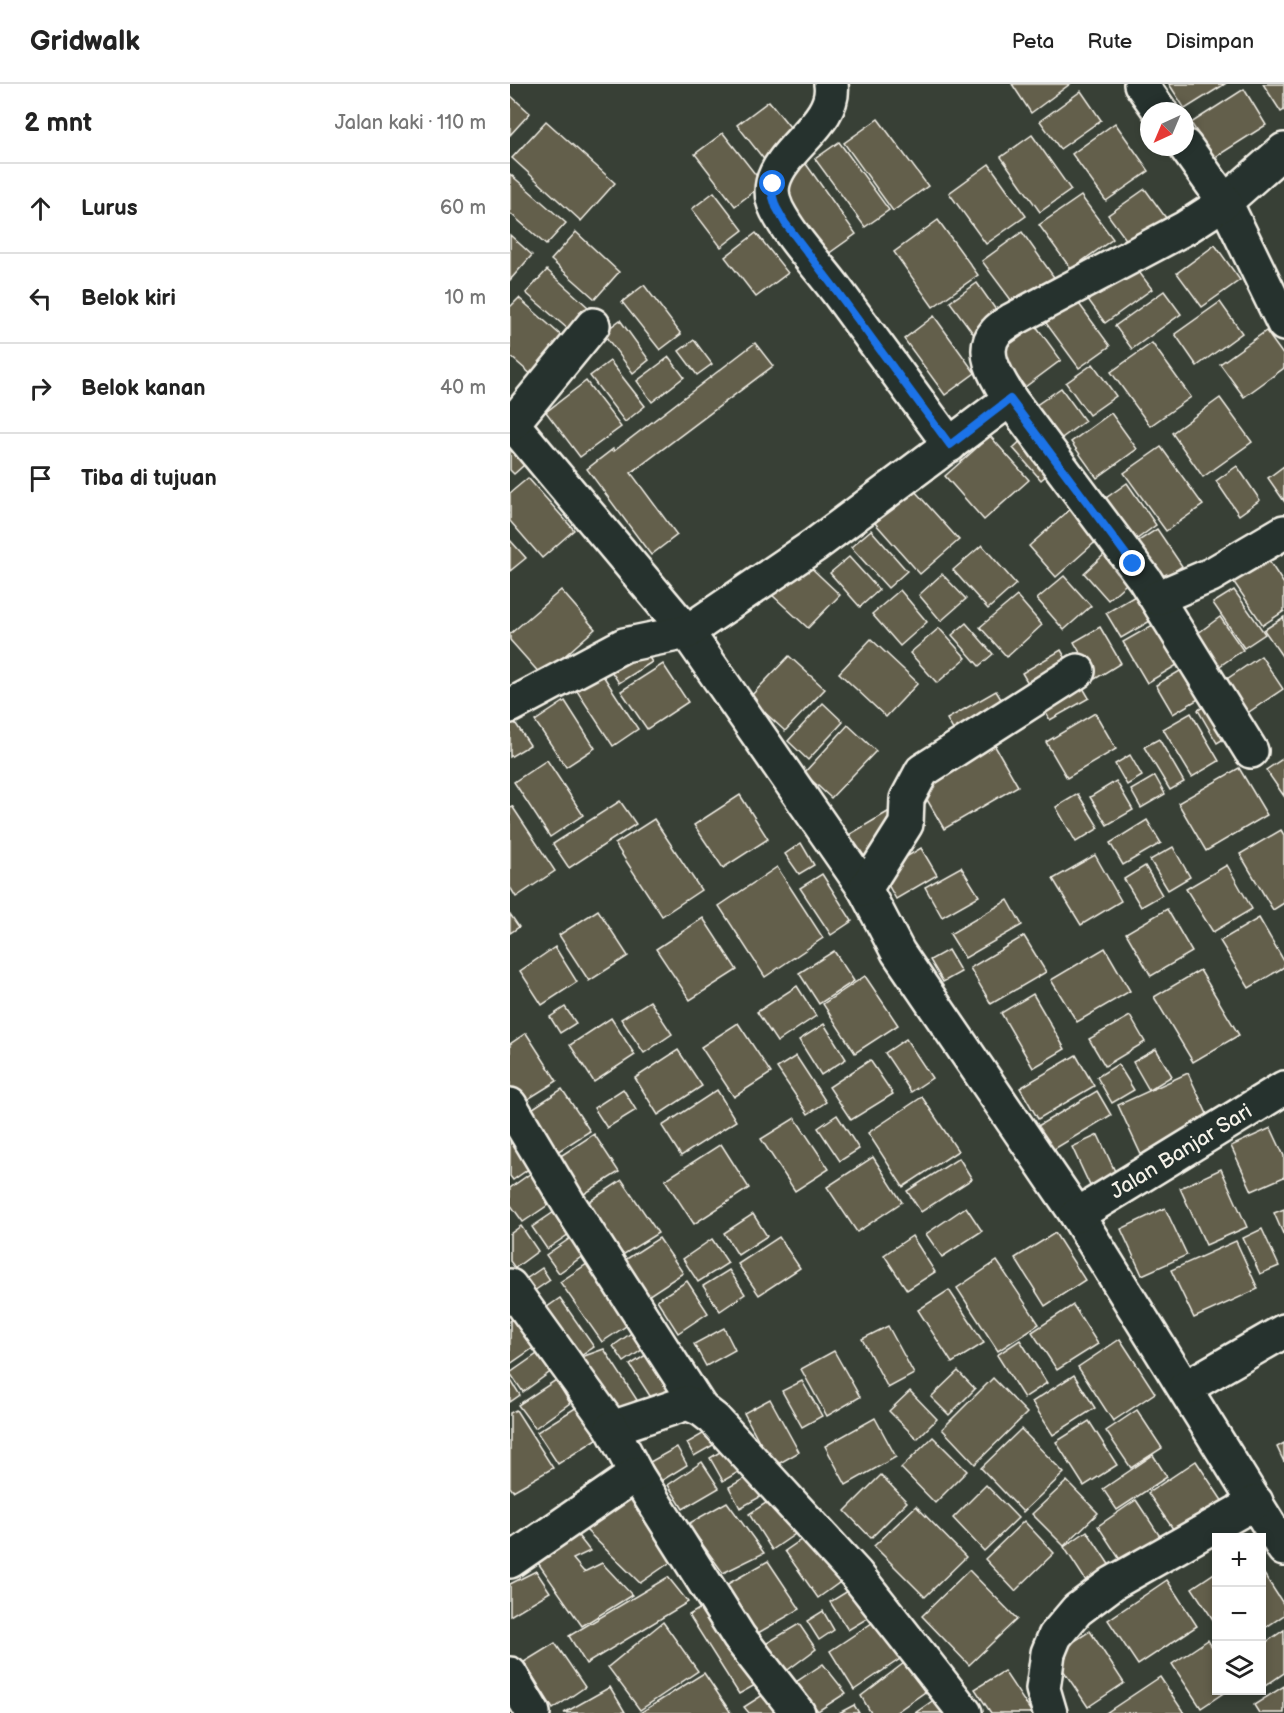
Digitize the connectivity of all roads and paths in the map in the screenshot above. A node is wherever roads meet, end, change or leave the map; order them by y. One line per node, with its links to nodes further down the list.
1 (831, 84): 11 (street)
2 (1141, 84): 3 (street)
3 (1154, 102)
4 (1284, 150): 6 (street)
5 (1192, 156): 6 (street)
6 (1225, 202): 7 (street); 9 (street)
7 (1284, 324)
8 (593, 325): 10 (street)
9 (1010, 399): 11 (street); 13 (street)
10 (511, 423): 14 (street)
11 (950, 445): 14 (street)
12 (1284, 532): 13 (street)
13 (1157, 598): 17 (street)
14 (687, 632): 16 (street); 18 (street)
15 (1078, 671): 18 (street)
16 (510, 706)
17 (1251, 751)
18 (865, 889): 21 (street)
19 (1284, 1088): 21 (street, Jalan Banjar Sari)
20 (510, 1105): 25 (street)
21 (1077, 1215): 24 (street)
22 (510, 1286): 26 (street)
23 (1284, 1331): 24 (street)
24 (1185, 1388): 28 (street)
25 (701, 1409): 26 (street); 34 (street)
26 (612, 1428): 27 (street)
27 (636, 1474): 30 (street); 33 (street)
28 (1268, 1509): 29 (street); 35 (street)
29 (1284, 1550)
30 (510, 1561)
31 (510, 1674): 32 (street)
32 (533, 1713)
33 (798, 1713)
34 (965, 1713)
35 (1050, 1713)

